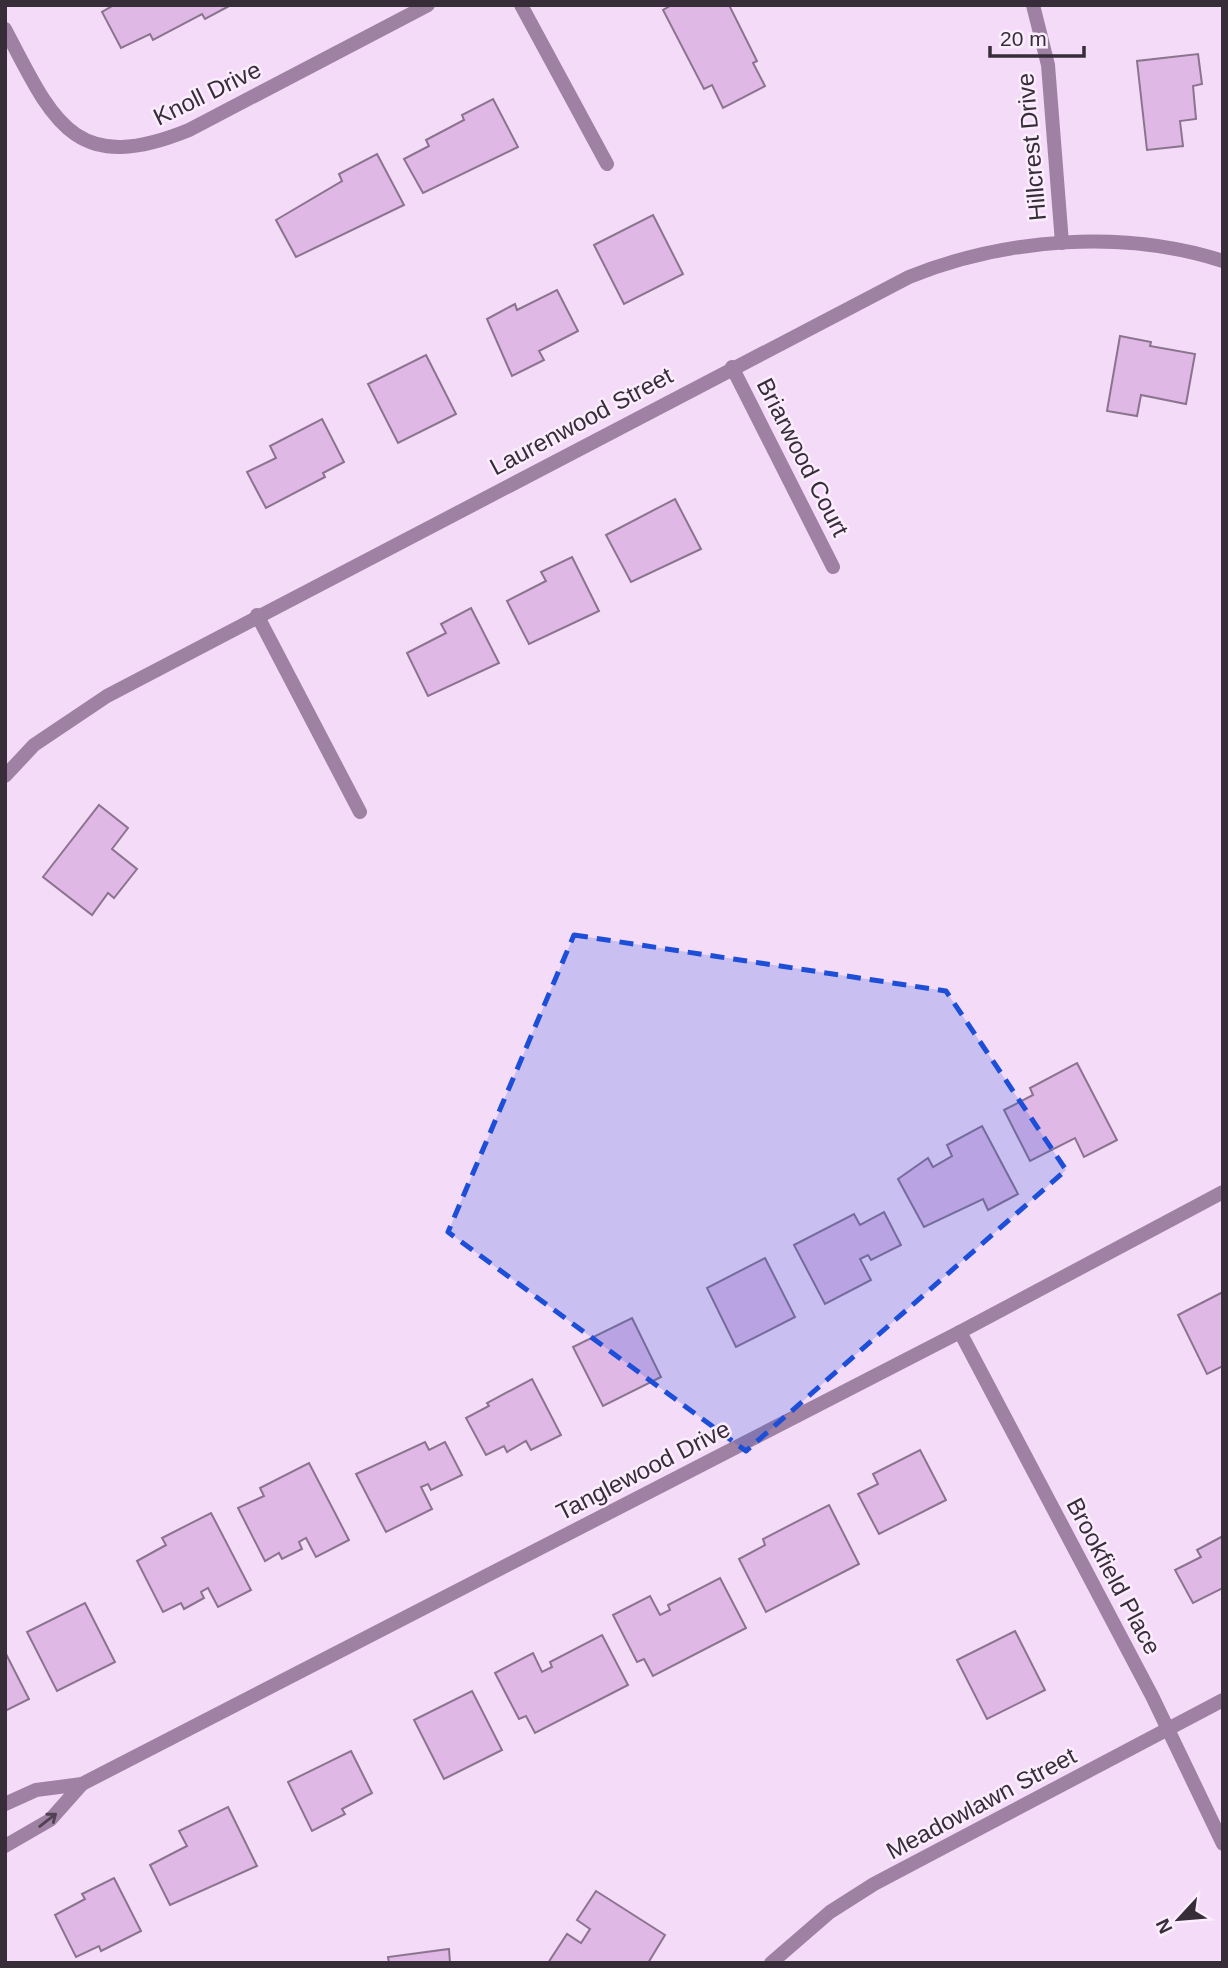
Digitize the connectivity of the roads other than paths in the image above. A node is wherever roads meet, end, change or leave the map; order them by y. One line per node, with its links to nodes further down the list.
1 (428, 5): 4 (street, Knoll Drive)
2 (522, 5): 5 (street)
3 (1033, 5): 6 (street, Hillcrest Drive)
4 (5, 29)
5 (607, 164)
6 (1062, 243): 7 (street, Laurenwood Street); 8 (street, Laurenwood Street)
7 (1223, 261)
8 (732, 367): 9 (street, Briarwood Court); 10 (street, Laurenwood Street)
9 (834, 567)
10 (257, 615): 11 (street, Laurenwood Street); 12 (street)
11 (5, 776)
12 (360, 812)
13 (1223, 1192): 14 (street, Tanglewood Drive)
14 (960, 1332): 16 (street, Brookfield Place); 17 (street, Tanglewood Drive)
15 (1223, 1700): 16 (street, Meadowlawn Street)
16 (1168, 1729): 19 (street, Brookfield Place); 21 (street, Meadowlawn Street)
17 (82, 1784): 18 (street, Tanglewood Drive); 20 (street, Tanglewood Drive, one-way to 17)
18 (5, 1804)
19 (1223, 1844)
20 (5, 1846)
21 (771, 1963)

